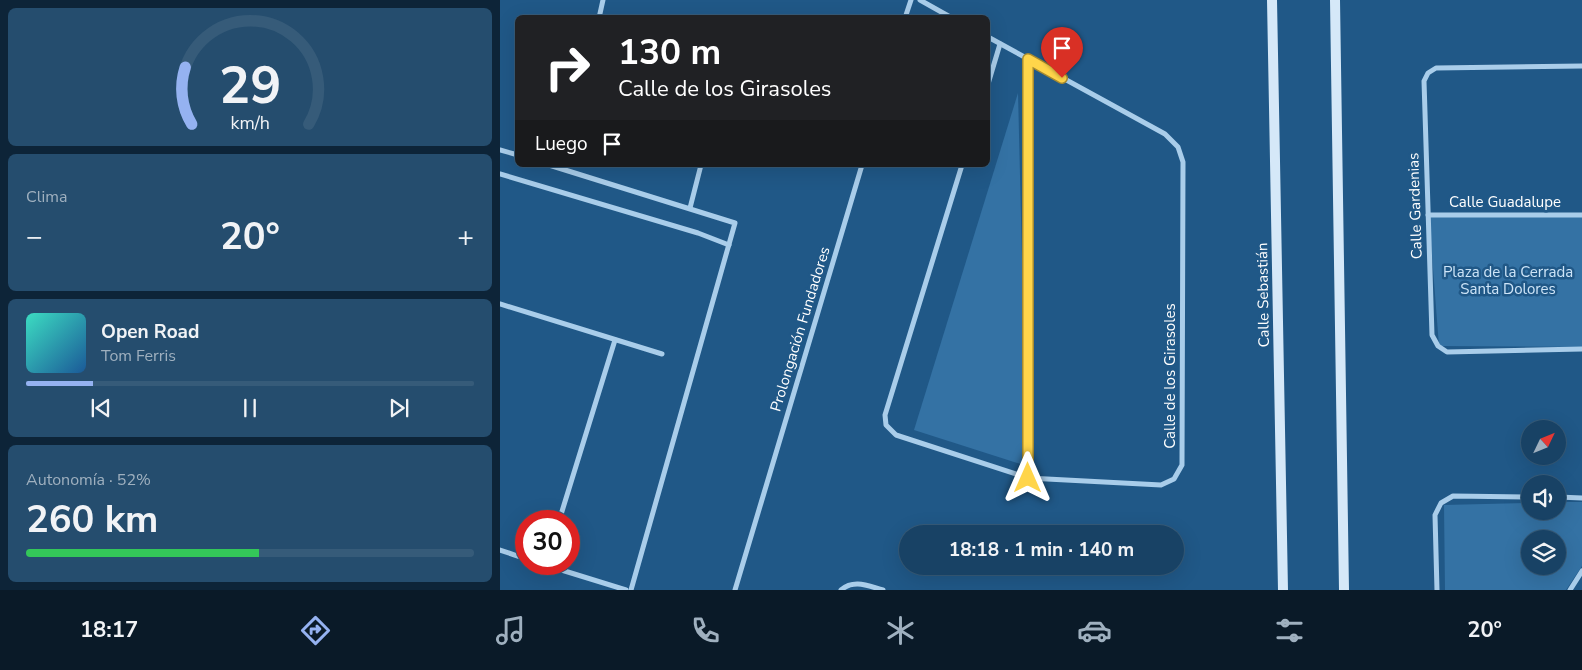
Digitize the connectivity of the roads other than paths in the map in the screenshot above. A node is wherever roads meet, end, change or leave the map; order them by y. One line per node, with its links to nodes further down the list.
1 (603, 0): 6 (street)
2 (911, 0): 7 (street)
3 (920, 0): 8 (street)
4 (1272, 0): 43 (main road, Calle Sebastián)
5 (1335, 0): 44 (main road)
6 (600, 15)
7 (907, 15)
8 (947, 15)
9 (990, 38): 10 (street, Calle de los Girasoles)
10 (1000, 44): 11 (street, Calle de los Girasoles); 13 (street)
11 (1028, 59): 29 (street); 29 (street, Calle de los Girasoles)
12 (1582, 66): 22 (street, Calle Gardenias)
13 (990, 77)
14 (500, 150): 15 (street)
15 (515, 155)
16 (558, 167): 21 (street)
17 (700, 167): 21 (street)
18 (861, 167): 40 (street, Prolongación Fundadores)
19 (961, 167): 29 (street, Calle de los Girasoles)
20 (500, 174): 24 (street)
21 (690, 208): 24 (street)
22 (1428, 215): 23 (street, Calle Guadalupe); 27 (street, Calle Gardenias)
23 (1582, 215)
24 (729, 244): 39 (street)
25 (500, 304): 26 (street)
26 (615, 340): 28 (street); 33 (street)
27 (1582, 349)
28 (662, 354)
29 (1028, 478)
30 (1521, 497): 45 (street)
31 (1566, 498): 32 (street)
32 (1582, 498)
33 (562, 510)
34 (500, 550): 35 (street)
35 (515, 555)
36 (1582, 571): 46 (street)
37 (579, 575): 38 (street)
38 (626, 590)
39 (631, 590)
40 (735, 590)
41 (841, 590): 42 (street)
42 (883, 590)
43 (1283, 590)
44 (1344, 590)
45 (1437, 590)
46 (1570, 590)

